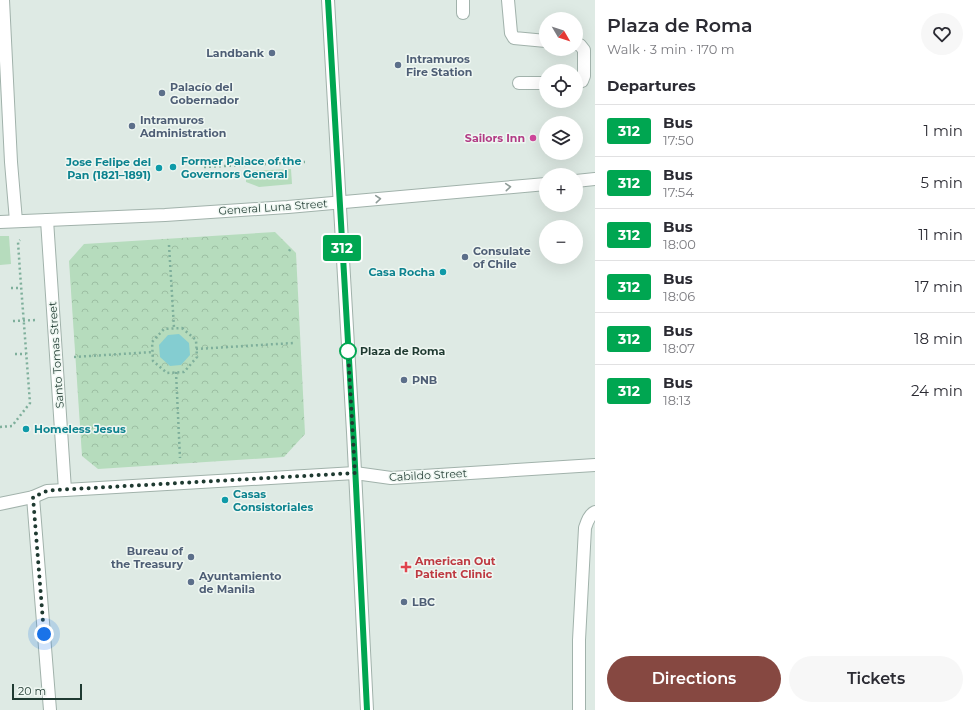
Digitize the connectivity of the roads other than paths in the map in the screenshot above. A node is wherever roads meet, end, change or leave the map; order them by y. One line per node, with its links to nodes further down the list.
1 (3, 0): 16 (street)
2 (328, 0): 14 (street)
3 (462, 0): 5 (street)
4 (508, 0): 6 (street)
5 (463, 14)
6 (539, 40)
7 (583, 49): 8 (street)
8 (583, 78)
9 (519, 83): 10 (street)
10 (539, 83)
11 (595, 179): 12 (street)
12 (583, 180)
13 (539, 185): 14 (street, General Luna Street, one-way to 13)
14 (339, 202): 15 (street, General Luna Street); 19 (street)
15 (47, 220): 16 (street, General Luna Street); 20 (street, Santo Tomas Street)
16 (16, 221): 17 (street, General Luna Street)
17 (0, 222)
18 (595, 466): 19 (street, Cabildo Street)
19 (355, 473): 20 (street, Cabildo Street); 25 (street)
20 (65, 490): 21 (street, Cabildo Street)
21 (33, 497): 22 (street, Cabildo Street); 24 (street)
22 (0, 504)
23 (595, 512): 26 (street)
24 (50, 710)
25 (367, 710)
26 (579, 710)

